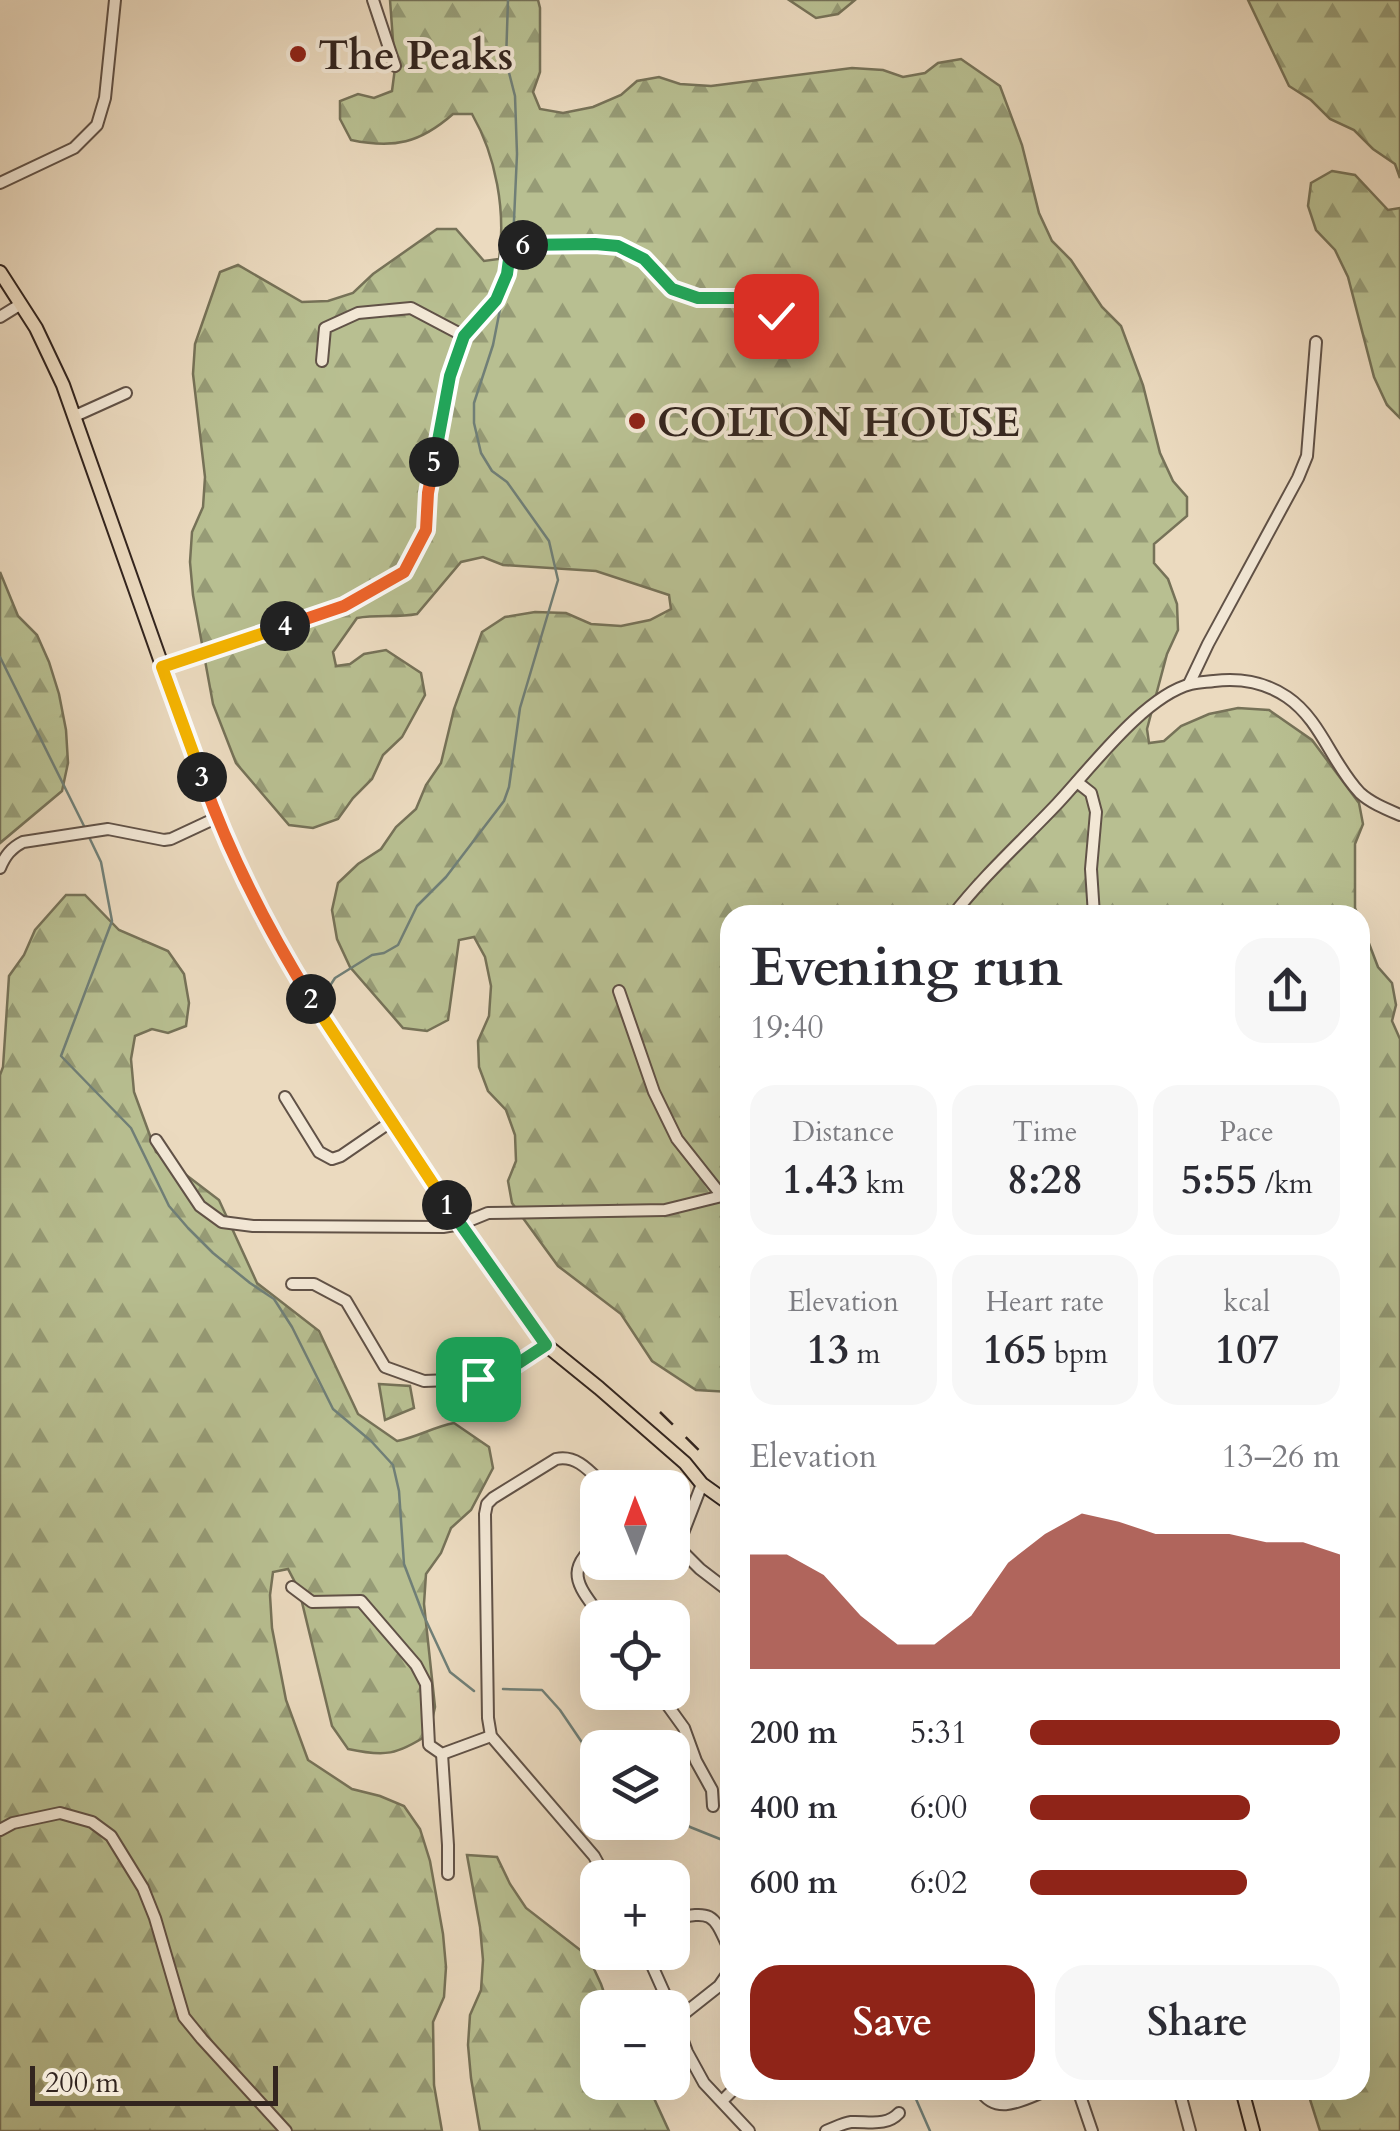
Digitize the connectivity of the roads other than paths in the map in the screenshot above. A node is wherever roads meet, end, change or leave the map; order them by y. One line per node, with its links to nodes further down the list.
1 (115, 0): 4 (street)
2 (373, 0): 3 (street)
3 (396, 66)
4 (0, 183)
5 (0, 272): 7 (main road)
6 (753, 302): 9 (street)
7 (21, 304): 8 (street); 13 (main road)
8 (0, 317)
9 (464, 336): 11 (street); 14 (street)
10 (1316, 342): 15 (street)
11 (322, 361)
12 (126, 393): 13 (street)
13 (75, 416): 14 (main road)
14 (162, 667): 18 (main road)
15 (1189, 684): 16 (street); 17 (street)
16 (1077, 782): 20 (street); 21 (street)
17 (1400, 815)
18 (216, 818): 19 (street); 24 (main road)
19 (0, 868)
20 (961, 905)
21 (1093, 905)
22 (619, 992): 26 (street)
23 (285, 1097): 24 (street)
24 (392, 1121): 28 (main road)
25 (156, 1140): 28 (street)
26 (720, 1188)
27 (720, 1196): 28 (street)
28 (461, 1224): 30 (main road)
29 (292, 1284): 30 (street)
30 (546, 1345): 32 (main road)
31 (587, 1470): 41 (street)
32 (702, 1484): 33 (main road); 34 (street)
33 (720, 1497)
34 (690, 1511)
35 (690, 1560): 37 (street)
36 (580, 1564): 39 (street)
37 (720, 1585)
38 (292, 1587): 42 (street)
39 (589, 1600)
40 (671, 1710): 43 (street)
41 (491, 1736): 42 (street); 45 (street)
42 (442, 1754): 46 (street)
43 (713, 1806)
44 (0, 1830): 60 (street)
45 (596, 1860)
46 (448, 1874)
47 (690, 1915): 48 (street)
48 (720, 1932)
49 (720, 1986): 50 (street)
50 (690, 2003)
51 (690, 2058): 52 (street)
52 (720, 2099)
53 (988, 2100): 54 (street)
54 (1022, 2100)
55 (1081, 2100): 63 (street)
56 (1181, 2100): 64 (street)
57 (1245, 2100): 65 (main road)
58 (722, 2101): 61 (street)
59 (899, 2112): 62 (street)
60 (286, 2131)
61 (749, 2131)
62 (826, 2131)
63 (1092, 2131)
64 (1190, 2131)
65 (1253, 2131)

